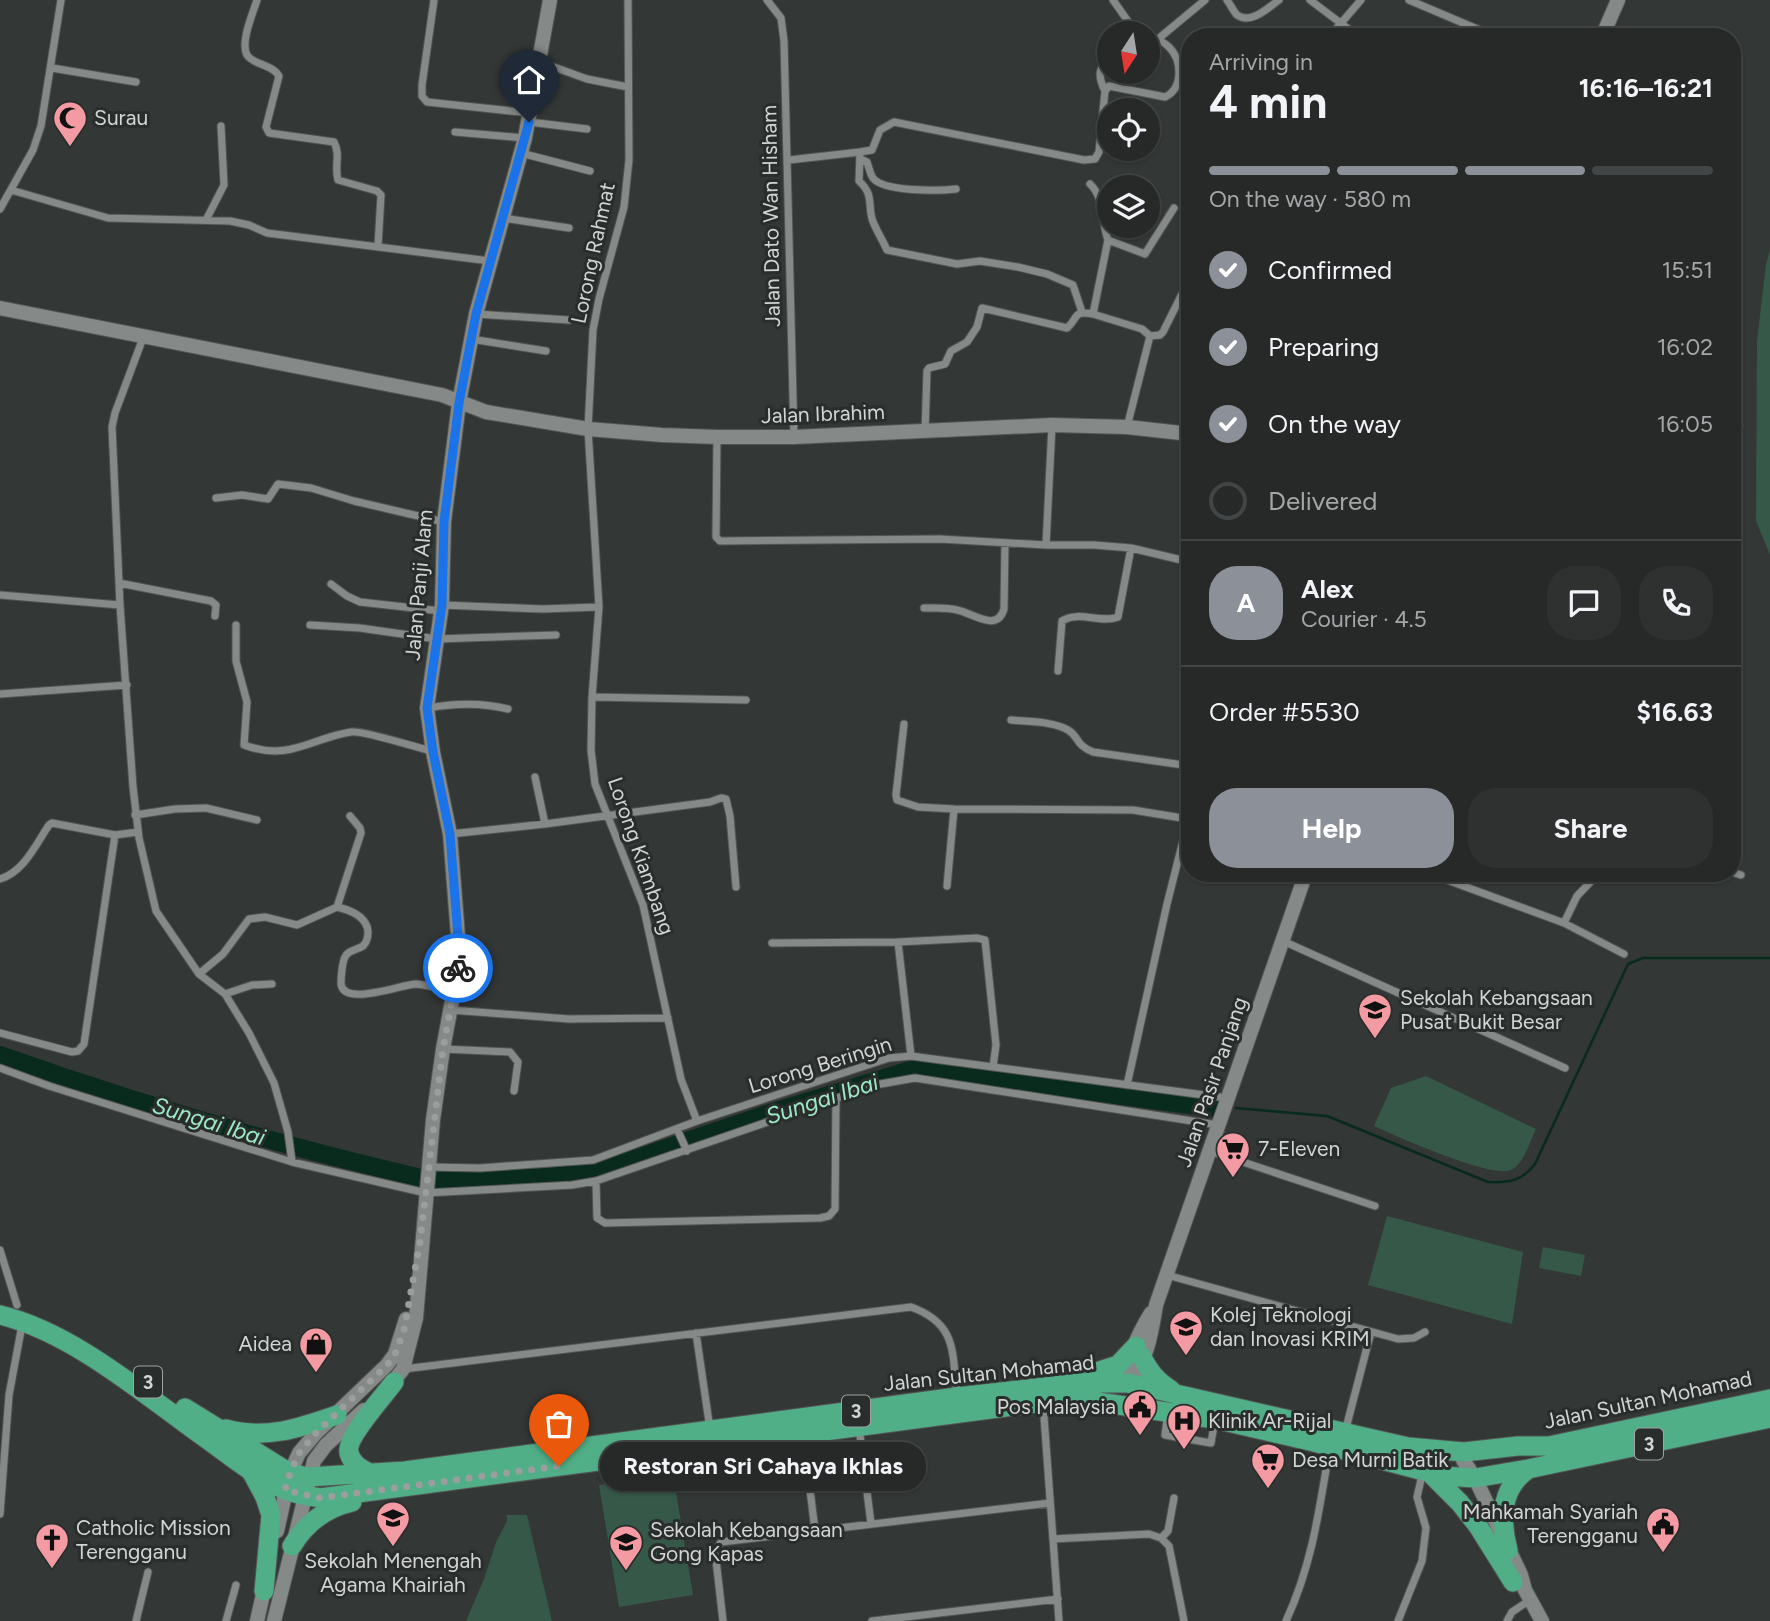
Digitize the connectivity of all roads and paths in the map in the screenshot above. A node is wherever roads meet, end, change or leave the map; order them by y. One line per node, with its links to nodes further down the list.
1 (61, 0): 24 (street)
2 (257, 0): 46 (street)
3 (435, 0): 29 (street)
4 (550, 0): 23 (main road, Jalan Panji Alam)
5 (628, 0): 27 (street, Lorong Rahmat)
6 (767, 0): 35 (street, Jalan Dato Wan Hisham)
7 (1113, 0): 15 (street)
8 (1205, 0): 21 (street)
9 (1227, 0): 10 (street)
10 (1279, 0)
11 (1310, 0): 16 (street)
12 (1361, 0): 16 (street)
13 (1409, 0): 19 (street)
14 (1618, 0): 20 (main road)
15 (1124, 21)
16 (1340, 22): 17 (street); 18 (street)
17 (1336, 28)
18 (1348, 28)
19 (1475, 28)
20 (1606, 28)
21 (1160, 37)
22 (1160, 40): 28 (street)
23 (540, 62): 27 (street); 29 (main road, Jalan Panji Alam)
24 (52, 68): 25 (street); 39 (street)
25 (136, 82)
26 (1102, 84): 28 (street)
27 (628, 87): 61 (street, Lorong Rahmat)
28 (1105, 91): 34 (street)
29 (530, 118): 31 (street); 33 (main road, Jalan Panji Alam)
30 (221, 126): 43 (street)
31 (587, 129)
32 (455, 132): 33 (street)
33 (523, 146): 36 (street); 42 (main road, Jalan Panji Alam)
34 (860, 156): 35 (street); 38 (street); 50 (street)
35 (789, 160): 64 (street, Jalan Dato Wan Hisham)
36 (590, 171)
37 (1090, 184): 45 (street)
38 (957, 189)
39 (11, 190): 41 (street); 43 (street)
40 (1174, 208): 45 (street)
41 (0, 209)
42 (503, 218): 44 (street); 47 (main road, Jalan Panji Alam)
43 (206, 220): 46 (street)
44 (569, 228)
45 (1108, 240): 52 (street)
46 (378, 246): 47 (street)
47 (491, 261): 51 (main road, Jalan Panji Alam)
48 (1181, 294): 54 (street)
49 (0, 308): 55 (main road, Jalan Ibrahim)
50 (1082, 312): 52 (street); 62 (street)
51 (476, 314): 53 (street); 56 (main road, Jalan Panji Alam)
52 (1093, 314): 54 (street)
53 (569, 320)
54 (1150, 336): 60 (street)
55 (143, 338): 58 (main road, Jalan Ibrahim); 72 (street)
56 (471, 339): 57 (street); 58 (main road, Jalan Panji Alam)
57 (546, 351)
58 (459, 403): 61 (main road, Jalan Ibrahim); 67 (main road, Jalan Panji Alam)
59 (1052, 425): 60 (main road, Jalan Ibrahim); 62 (main road, Jalan Ibrahim); 69 (street)
60 (1126, 427): 63 (main road, Jalan Ibrahim)
61 (588, 429): 65 (main road, Jalan Ibrahim); 76 (street, Lorong Kiambang)
62 (925, 432): 64 (main road, Jalan Ibrahim)
63 (1181, 433)
64 (794, 437): 65 (main road, Jalan Ibrahim)
65 (717, 438): 68 (street)
66 (216, 498): 67 (street)
67 (444, 522): 77 (main road, Jalan Panji Alam)
68 (1005, 543): 69 (street); 78 (street)
69 (1046, 545): 70 (street)
70 (1130, 548): 71 (street); 84 (street)
71 (1181, 560)
72 (119, 583): 75 (street); 79 (street)
73 (331, 584): 77 (street)
74 (0, 595): 75 (street)
75 (120, 605): 85 (street)
76 (599, 607): 77 (street); 87 (street, Lorong Kiambang)
77 (441, 608): 83 (main road, Jalan Panji Alam)
78 (924, 608)
79 (215, 616)
80 (236, 625): 93 (street)
81 (310, 625): 83 (street)
82 (556, 635): 83 (street)
83 (437, 639): 89 (main road, Jalan Panji Alam)
84 (1058, 671)
85 (127, 685): 86 (street); 97 (street)
86 (0, 694)
87 (592, 697): 88 (street); 100 (street, Lorong Kiambang)
88 (746, 700)
89 (427, 708): 90 (street); 93 (main road, Jalan Panji Alam)
90 (508, 709)
91 (1011, 720): 94 (street)
92 (904, 724): 96 (street)
93 (433, 752): 104 (main road, Jalan Panji Alam)
94 (1181, 765)
95 (535, 777): 102 (street)
96 (954, 809): 98 (street); 111 (street)
97 (135, 815): 101 (street); 103 (street)
98 (1181, 815)
99 (350, 816): 113 (street)
100 (607, 816): 102 (street); 112 (street); 124 (street, Lorong Kiambang)
101 (257, 820)
102 (545, 824): 104 (street)
103 (138, 832): 105 (street); 119 (street)
104 (450, 834): 121 (main road, Jalan Panji Alam)
105 (115, 835): 107 (street); 125 (street)
106 (1181, 851): 131 (street)
107 (0, 878)
108 (1303, 882): 115 (main road, Jalan Pasir Panjang)
109 (1452, 882): 114 (street)
110 (1590, 882): 114 (street)
111 (947, 886)
112 (736, 887)
113 (337, 907): 119 (street); 121 (street)
114 (1563, 923): 118 (street)
115 (1283, 941): 130 (street); 134 (main road, Jalan Pasir Panjang)
116 (898, 942): 117 (street); 127 (street); 128 (street)
117 (772, 943)
118 (1624, 954)
119 (199, 974): 122 (street)
120 (272, 984): 122 (street)
121 (454, 991): 123 (main road, Jalan Panji Alam)
122 (225, 994): 140 (street)
123 (451, 1010): 124 (street); 126 (main road, Jalan Panji Alam)
124 (668, 1018): 135 (street, Lorong Kiambang)
125 (0, 1032)
126 (443, 1049): 132 (street); 141 (main road, Jalan Panji Alam)
127 (911, 1056): 128 (street, Lorong Beringin); 135 (street, Lorong Beringin)
128 (993, 1067): 131 (street, Lorong Beringin)
129 (0, 1068): 140 (street)
130 (1565, 1068)
131 (1127, 1085): 134 (street, Lorong Beringin)
132 (514, 1091)
133 (836, 1098): 136 (street); 138 (street); 142 (street)
134 (1228, 1098): 136 (main road, Jalan Pasir Panjang)
135 (696, 1121): 137 (street, Lorong Beringin)
136 (1219, 1125): 139 (main road, Jalan Pasir Panjang)
137 (679, 1132): 138 (street); 141 (street, Lorong Beringin)
138 (686, 1149): 142 (street)
139 (1210, 1150): 144 (street); 146 (main road, Jalan Pasir Panjang)
140 (292, 1162): 143 (street)
141 (428, 1167): 143 (main road, Jalan Panji Alam)
142 (596, 1181): 143 (street)
143 (426, 1193): 152 (main road, Jalan Panji Alam)
144 (1375, 1206)
145 (0, 1250): 147 (street)
146 (1167, 1275): 148 (street); 151 (main road, Jalan Pasir Panjang)
147 (10, 1311): 160 (highway, 3); 170 (highway, 3); 178 (street)
148 (1371, 1332): 149 (street); 166 (street)
149 (1425, 1332)
150 (696, 1333): 152 (street); 156 (street); 164 (street)
151 (1139, 1352): 153 (main road, Jalan Pasir Panjang); 154 (highway); 155 (highway)
152 (395, 1372): 159 (main road); 173 (highway); 174 (main road)
153 (1128, 1383): 154 (highway, Jalan Sultan Mohamad / 3); 155 (highway, Jalan Sultan Mohamad / 3); 158 (highway); 162 (highway)
154 (1018, 1389): 156 (highway, Jalan Sultan Mohamad / 3)
155 (1176, 1392): 166 (highway, Jalan Sultan Mohamad / 3)
156 (957, 1397): 164 (highway, Jalan Sultan Mohamad / 3)
157 (1770, 1399): 167 (highway, Jalan Sultan Mohamad / 3)
158 (1043, 1402): 162 (highway, Jalan Sultan Mohamad / 3); 163 (highway, Jalan Sultan Mohamad / 3); 177 (street)
159 (337, 1415): 160 (highway); 174 (main road)
160 (196, 1416): 174 (highway, 3)
161 (1770, 1418): 169 (highway, Jalan Sultan Mohamad / 3)
162 (1215, 1419): 166 (highway, Jalan Sultan Mohamad / 3)
163 (859, 1426): 165 (highway, Jalan Sultan Mohamad / 3); 179 (street)
164 (710, 1430): 173 (highway, Jalan Sultan Mohamad / 3)
165 (803, 1434): 175 (highway, Jalan Sultan Mohamad / 3); 180 (street)
166 (1337, 1439): 168 (highway, Jalan Sultan Mohamad / 3); 171 (highway, Jalan Sultan Mohamad / 3); 198 (street)
167 (1549, 1446): 168 (highway, Jalan Sultan Mohamad / 3); 172 (highway, 3)
168 (1408, 1447): 172 (highway, 3)
169 (1528, 1469): 172 (highway, Jalan Sultan Mohamad / 3); 184 (highway)
170 (250, 1471): 174 (highway, 3); 187 (highway)
171 (1426, 1471): 172 (highway, Jalan Sultan Mohamad / 3); 188 (highway); 199 (street)
172 (1468, 1472): 184 (main road); 188 (main road)
173 (369, 1473): 174 (highway, Jalan Sultan Mohamad / 3)
174 (297, 1484): 175 (highway, Jalan Sultan Mohamad / 3); 183 (main road); 187 (main road)
175 (421, 1484): 183 (highway)
176 (1174, 1498): 181 (street)
177 (1050, 1503): 179 (street); 182 (street)
178 (0, 1514)
179 (871, 1524): 180 (street)
180 (815, 1530): 194 (street)
181 (1161, 1538): 182 (street); 197 (street)
182 (1053, 1539): 189 (street)
183 (292, 1546): 193 (main road)
184 (1508, 1550): 188 (main road)
185 (148, 1572): 190 (street)
186 (236, 1585): 191 (street)
187 (264, 1591): 192 (main road)
188 (1523, 1591): 200 (street); 201 (main road)
189 (1058, 1600): 195 (street); 196 (street)
190 (136, 1621)
191 (226, 1621)
192 (257, 1621)
193 (274, 1621)
194 (723, 1621)
195 (872, 1621)
196 (1059, 1621)
197 (1184, 1621)
198 (1286, 1621)
199 (1398, 1621)
200 (1507, 1621)
201 (1542, 1621)

